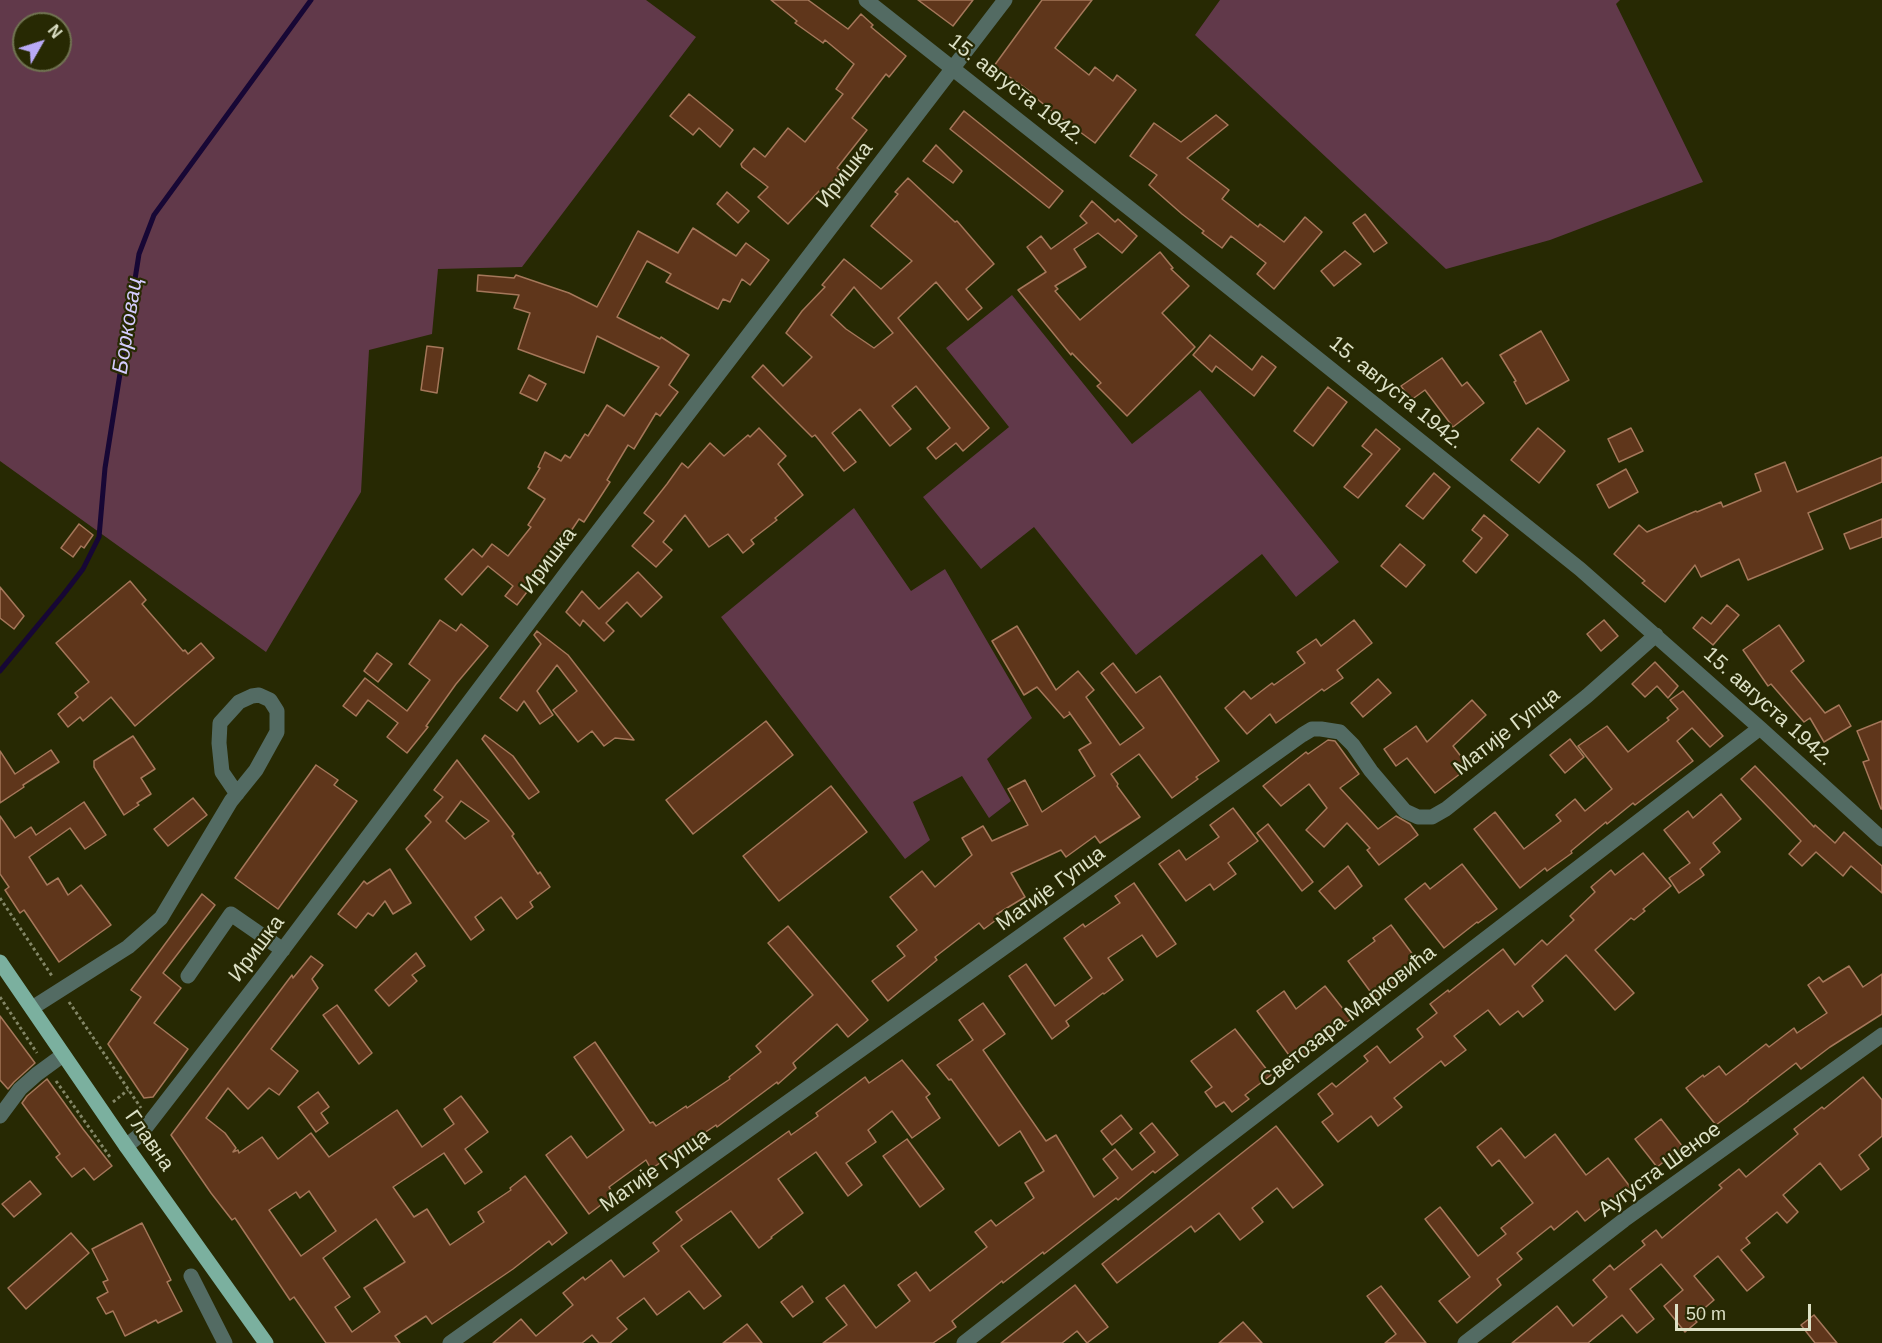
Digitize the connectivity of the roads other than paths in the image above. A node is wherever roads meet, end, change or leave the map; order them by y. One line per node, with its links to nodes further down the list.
1 (866, 0): 3 (street, 15. августа 1942.)
2 (1005, 0): 3 (street, Иришка)
3 (954, 68): 4 (street, 15. августа 1942.); 8 (street, Иришка)
4 (1656, 635): 5 (street, 15. августа 1942.); 19 (street, Матије Гупца)
5 (1760, 728): 7 (street, 15. августа 1942.); 20 (street, Светозара Марковића)
6 (237, 794): 6 (street); 11 (street)
7 (1882, 839)
8 (283, 950): 10 (street); 15 (street, Иришка)
9 (0, 962): 11 (main road, Главна)
10 (188, 976)
11 (32, 1008): 13 (main road, Главна)
12 (1882, 1035): 21 (street, Аугуста Шеное)
13 (63, 1055): 14 (street); 15 (main road, Главна)
14 (0, 1116)
15 (126, 1146): 18 (main road, Главна)
16 (191, 1276): 17 (street)
17 (225, 1343)
18 (266, 1343)
19 (450, 1343)
20 (964, 1343)
21 (1465, 1343)

